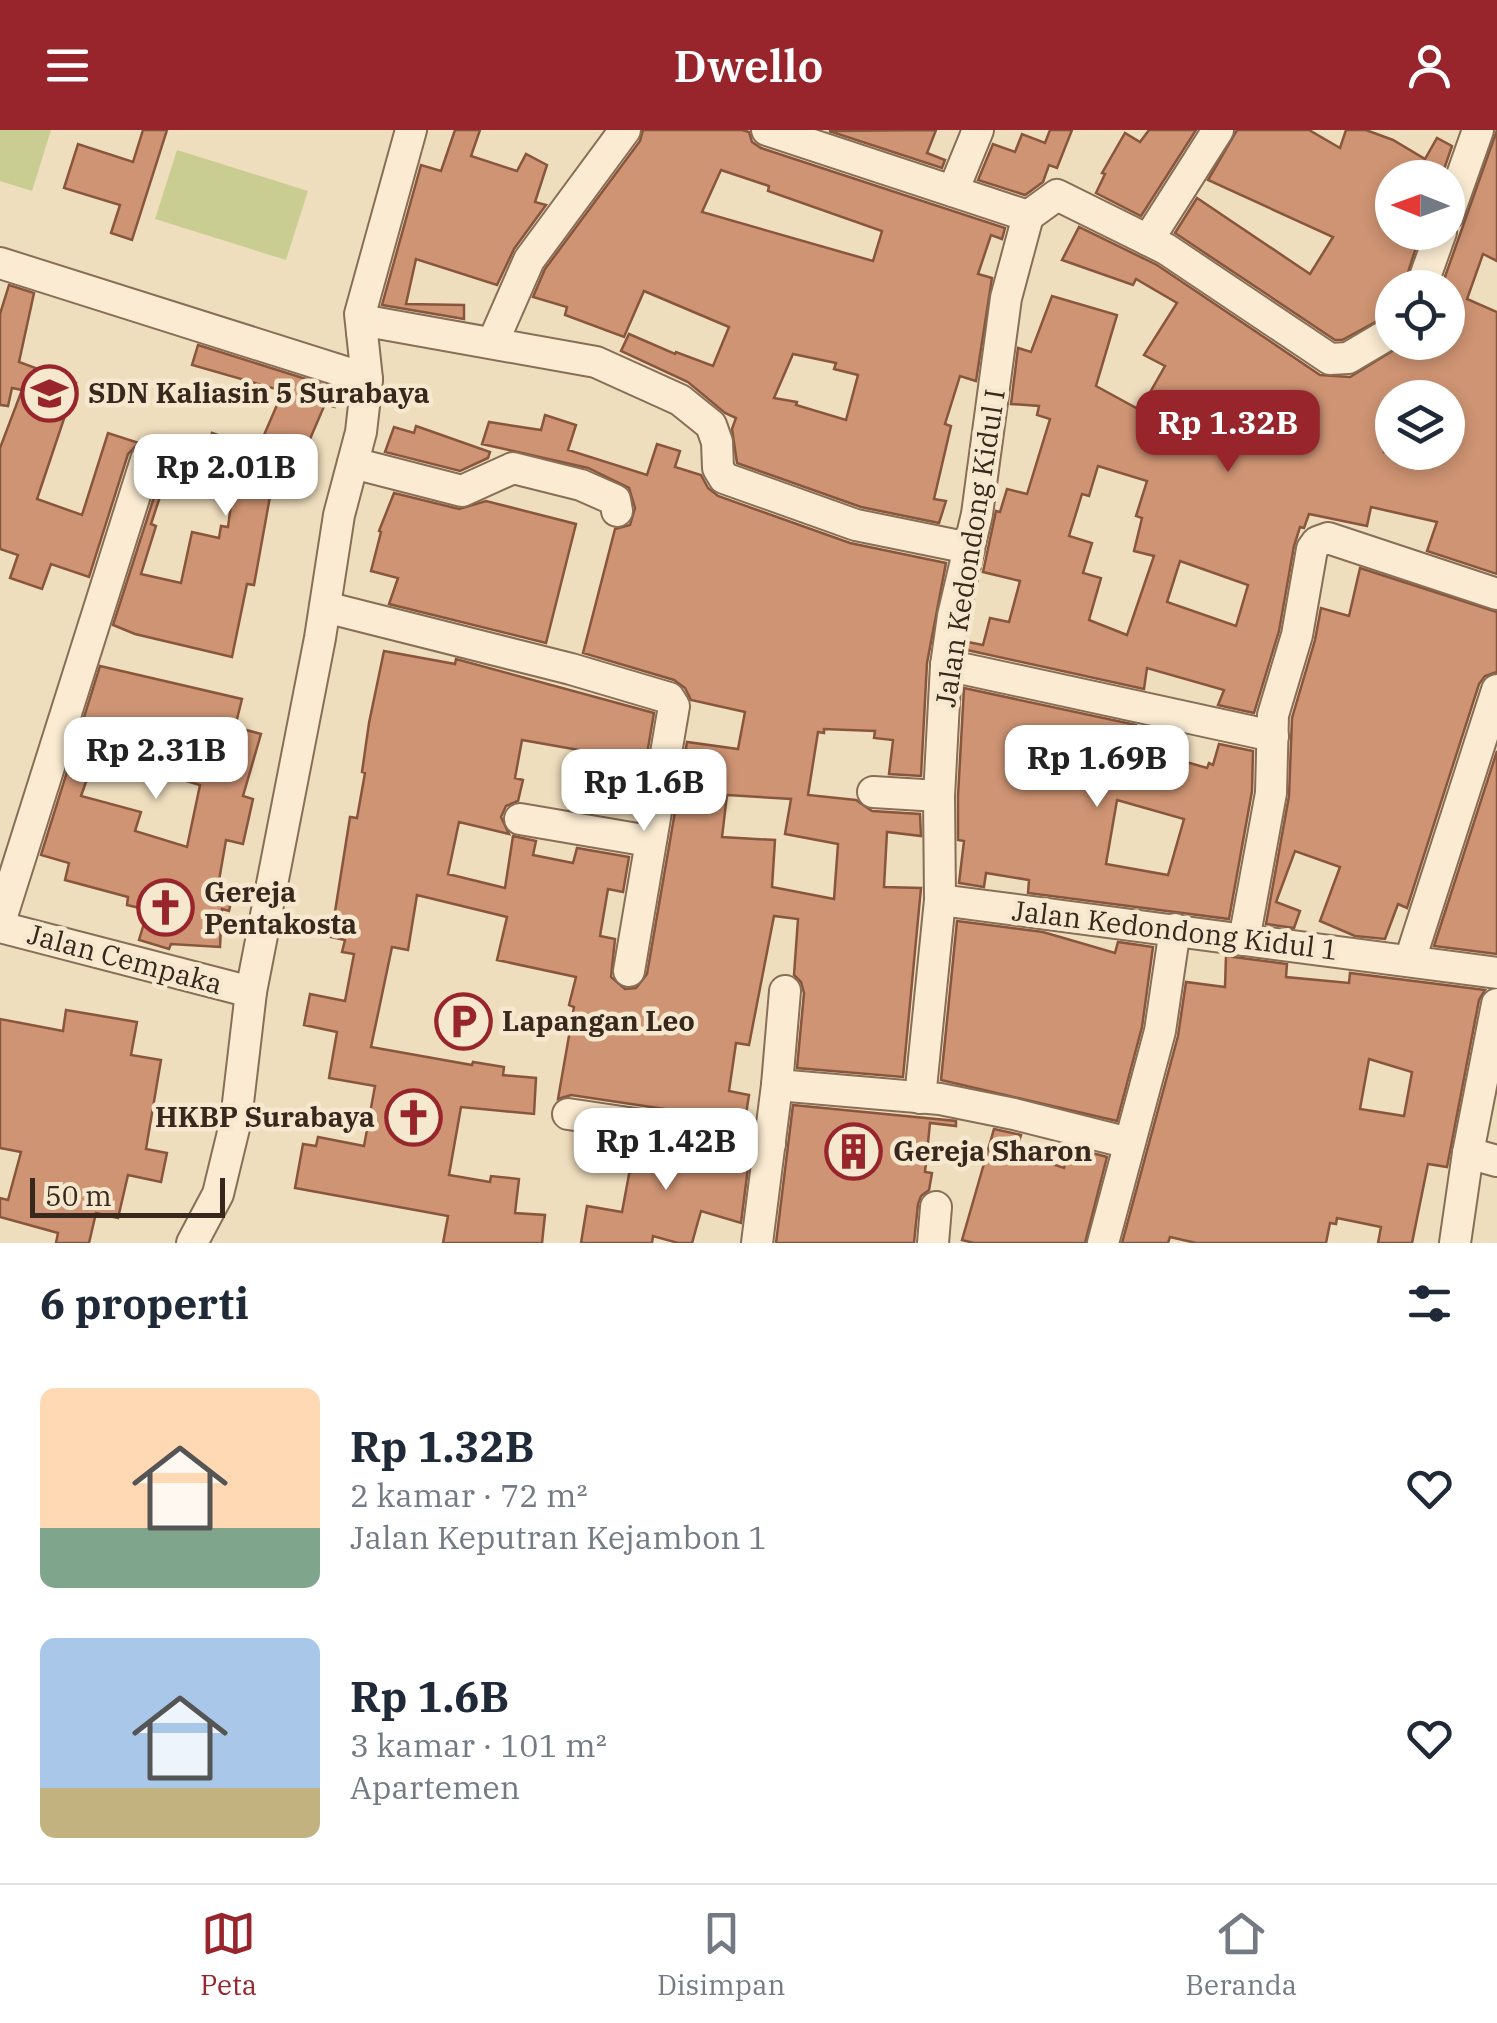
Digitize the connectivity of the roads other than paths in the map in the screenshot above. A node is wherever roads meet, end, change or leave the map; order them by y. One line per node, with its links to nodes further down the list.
1 (411, 130): 12 (street)
2 (625, 130): 13 (street)
3 (767, 130): 8 (street)
4 (978, 130): 8 (street)
5 (1218, 130): 10 (street)
6 (1478, 130): 7 (street)
7 (1465, 167)
8 (953, 191): 9 (street)
9 (1028, 216): 10 (street); 19 (street, Jalan Kedondong Kidul I)
10 (1148, 240): 14 (street)
11 (0, 263): 15 (street)
12 (362, 332): 13 (street); 15 (street)
13 (493, 342): 19 (street)
14 (1375, 342)
15 (367, 378): 17 (street)
16 (146, 460): 30 (street)
17 (353, 463): 18 (street); 21 (street)
18 (616, 511)
19 (969, 548): 22 (street, Jalan Kedondong Kidul I)
20 (1497, 594): 24 (street)
21 (325, 607): 28 (street); 37 (street)
22 (946, 665): 24 (street); 26 (street, Jalan Kedondong Kidul I)
23 (1497, 690): 33 (street)
24 (1272, 736): 32 (street)
25 (873, 792): 26 (street)
26 (939, 796): 29 (street, Jalan Kedondong Kidul I)
27 (520, 819): 28 (street)
28 (649, 841): 34 (street)
29 (931, 887): 31 (street, Jalan Kedondong Kidul 1); 40 (street, Jalan Kedondong Kidul I)
30 (0, 924): 37 (street, Jalan Cempaka)
31 (1174, 929): 32 (street, Jalan Kedondong Kidul 1); 42 (street)
32 (1244, 940): 33 (street, Jalan Kedondong Kidul 1)
33 (1410, 960): 35 (street, Jalan Kedondong Kidul 1)
34 (629, 972)
35 (1497, 973)
36 (784, 991): 39 (street)
37 (251, 992): 46 (street)
38 (1497, 1004): 44 (street)
39 (777, 1086): 40 (street); 43 (street)
40 (920, 1098): 42 (street)
41 (568, 1114): 43 (street)
42 (1129, 1143): 49 (street)
43 (770, 1144): 47 (street)
44 (1483, 1157): 50 (street)
45 (936, 1207): 48 (street)
46 (202, 1242)
47 (757, 1243)
48 (933, 1243)
49 (1103, 1243)
50 (1456, 1243)

